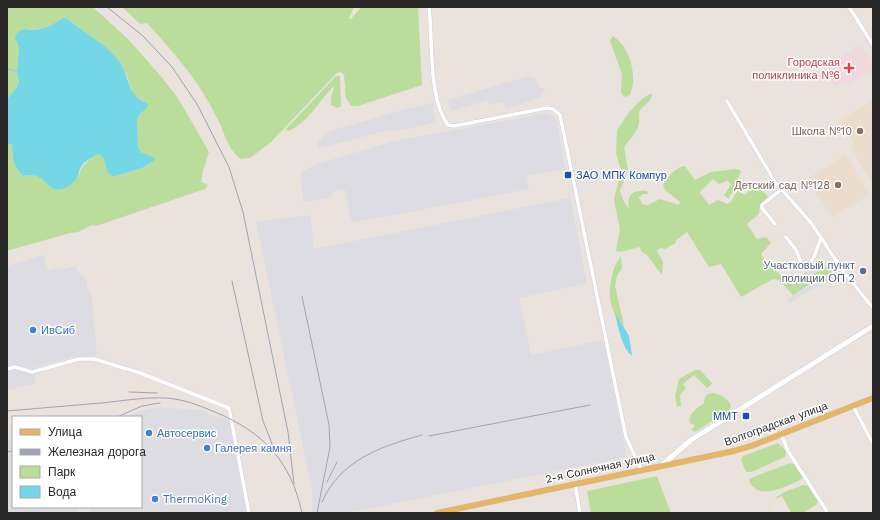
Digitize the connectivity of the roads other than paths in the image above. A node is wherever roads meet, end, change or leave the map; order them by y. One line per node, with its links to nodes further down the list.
1 (429, 7): 17 (street)
2 (849, 7): 3 (street)
3 (873, 45)
4 (727, 101): 5 (street)
5 (782, 189): 6 (street); 8 (street)
6 (775, 224)
7 (786, 237): 8 (street)
8 (821, 238): 9 (street)
9 (873, 308)
10 (873, 326): 16 (main road, 2-я Солнечная улица)
11 (7, 369): 19 (street)
12 (873, 398): 13 (main road, Волгоградская улица)
13 (853, 406): 14 (main road, Волгоградская улица); 15 (street)
14 (781, 434): 16 (main road, Волгоградская улица); 22 (street)
15 (873, 444)
16 (661, 466): 17 (main road, 2-я Солнечная улица)
17 (641, 469): 18 (main road, 2-я Солнечная улица)
18 (575, 484): 20 (main road, 2-я Солнечная улица); 21 (street)
19 (249, 513)
20 (437, 513)
21 (580, 513)
22 (828, 513)

